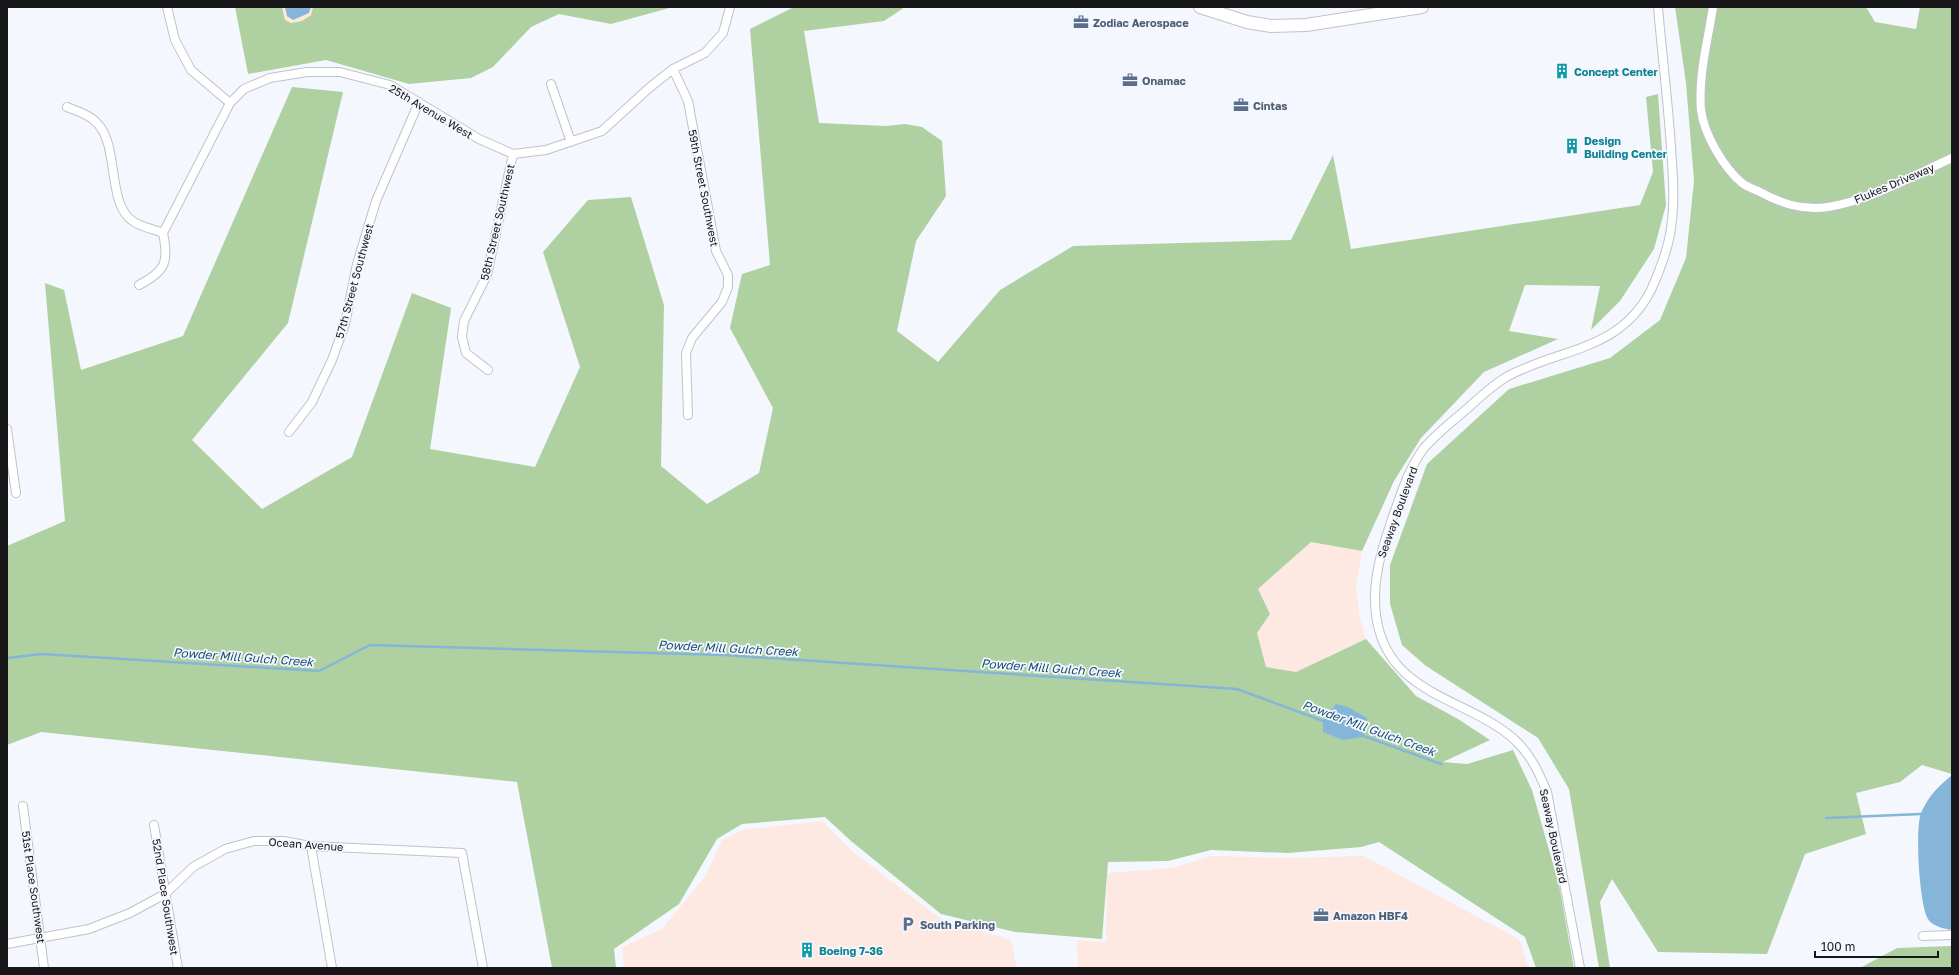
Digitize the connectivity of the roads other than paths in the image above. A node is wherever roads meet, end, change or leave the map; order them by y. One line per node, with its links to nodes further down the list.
1 (167, 7): 10 (street)
2 (1200, 7): 3 (street)
3 (1422, 7)
4 (1658, 7): 34 (street, Seaway Boulevard)
5 (1713, 7): 14 (street, Flukes Driveway)
6 (730, 9): 7 (street)
7 (673, 69): 12 (street); 18 (street, 59th Street Southwest)
8 (552, 84): 12 (street)
9 (419, 102): 10 (street, 25th Avenue West); 13 (street, 25th Avenue West); 19 (street, 57th Street Southwest)
10 (230, 103): 15 (street, 25th Avenue West)
11 (67, 107): 15 (street)
12 (571, 142): 13 (street)
13 (513, 154): 17 (street, 58th Street Southwest)
14 (1952, 158)
15 (162, 233): 16 (street)
16 (139, 285)
17 (488, 370)
18 (688, 415)
19 (289, 432)
20 (7, 433): 21 (street)
21 (16, 493)
22 (23, 806): 28 (street, 51st Place Southwest)
23 (154, 826): 25 (street, 52nd Place Southwest)
24 (311, 846): 25 (street, Ocean Avenue); 32 (street); 33 (street, Ocean Avenue)
25 (165, 894): 28 (street, Ocean Avenue); 31 (street, 52nd Place Southwest)
26 (1952, 935): 27 (street)
27 (1923, 936)
28 (41, 938): 29 (street, Ocean Avenue); 30 (street, 51st Place Southwest)
29 (7, 944)
30 (44, 968)
31 (178, 968)
32 (332, 968)
33 (483, 968)
34 (1580, 968)

